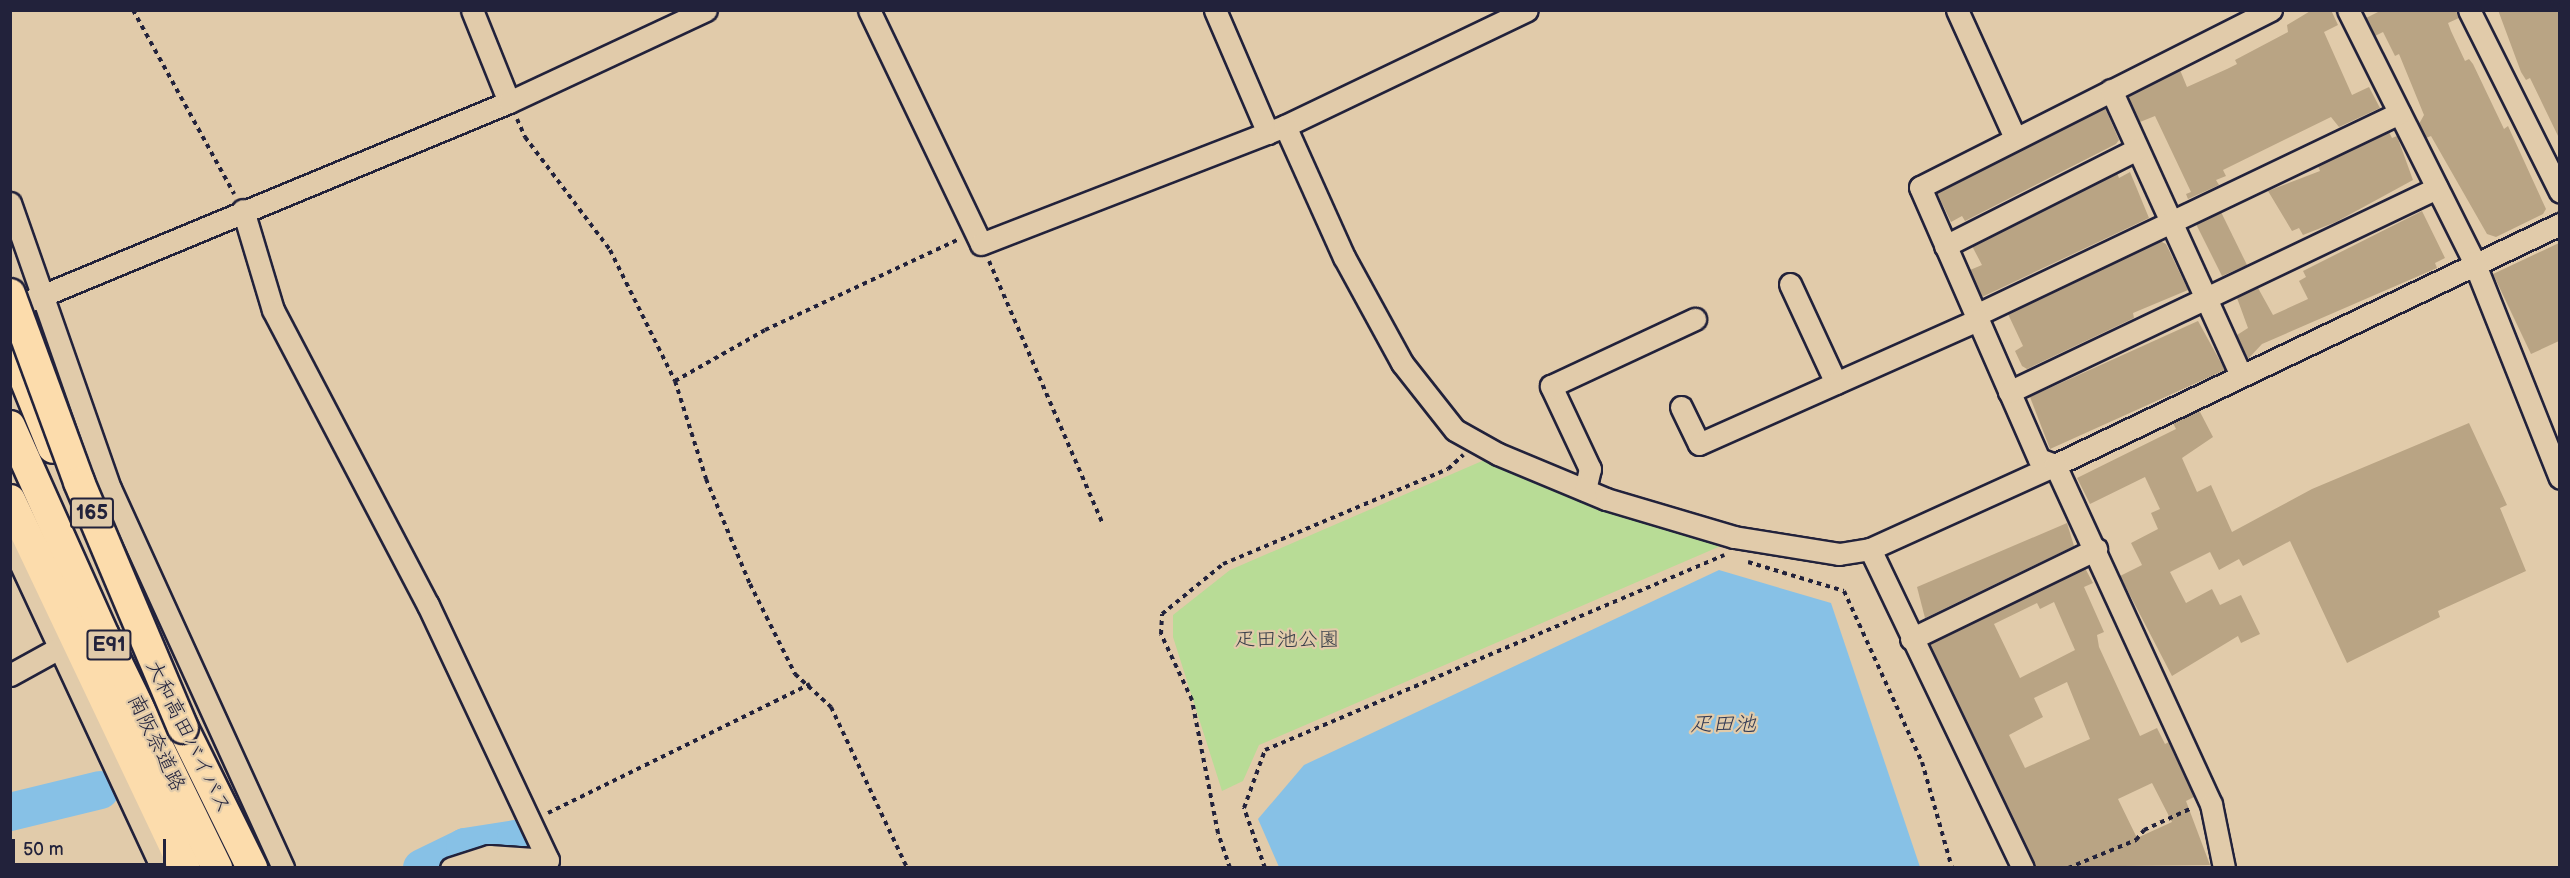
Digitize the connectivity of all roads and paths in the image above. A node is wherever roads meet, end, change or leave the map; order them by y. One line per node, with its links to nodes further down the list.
1 (132, 10): 20 (path)
2 (472, 10): 12 (street)
3 (706, 10): 12 (street)
4 (869, 10): 23 (street)
5 (1215, 10): 14 (street)
6 (1527, 10): 14 (street)
7 (1957, 10): 15 (street)
8 (2271, 10): 11 (street)
9 (2348, 10): 13 (street)
10 (2469, 10): 18 (street)
11 (2111, 90): 15 (street); 16 (street)
12 (509, 102): 20 (street); 35 (path)
13 (2399, 113): 17 (street); 21 (street)
14 (1277, 129): 23 (street); 40 (street)
15 (2015, 138): 24 (street)
16 (2137, 149): 21 (street); 24 (street)
17 (2437, 188): 25 (street); 29 (street)
18 (2559, 192)
19 (10, 203): 28 (street)
20 (243, 210): 28 (street); 55 (street)
21 (2170, 222): 29 (street); 31 (street)
22 (2559, 224): 25 (street)
23 (978, 237): 35 (path); 45 (path)
24 (1945, 246): 31 (street)
25 (2474, 262): 34 (street); 42 (street)
26 (1790, 284): 36 (street)
27 (10, 294): 53 (highway, 165, bridge)
28 (41, 297): 30 (street); 60 (street)
29 (2205, 299): 34 (street); 37 (street)
30 (10, 309)
31 (1977, 318): 36 (street); 37 (street)
32 (1695, 319): 43 (street)
33 (10, 342): 53 (highway, 大和高田バイパス / E91, bridge)
34 (2241, 375): 41 (street)
35 (675, 381): 52 (path)
36 (1836, 383): 38 (street)
37 (2009, 392): 41 (street)
38 (1681, 407)
39 (10, 426): 56 (highway, 南阪奈道路 / E91)
40 (1476, 442): 43 (street); 63 (path)
41 (2055, 465): 47 (street); 48 (street)
42 (2559, 478)
43 (1586, 490): 47 (street)
44 (10, 500): 58 (highway)
45 (1102, 522)
46 (10, 541): 50 (street)
47 (1870, 549): 49 (street)
48 (2096, 549): 49 (street); 54 (street)
49 (1911, 639): 66 (street)
50 (59, 648): 51 (street); 57 (street)
51 (10, 675)
52 (811, 684): 55 (path); 62 (path)
53 (183, 729): 59 (highway, 大和高田バイパス / E91)
54 (2210, 800): 67 (path); 68 (street)
55 (528, 822): 61 (street)
56 (215, 865)
57 (162, 867)
58 (184, 867)
59 (252, 867)
60 (283, 867)
61 (451, 867)
62 (908, 867)
63 (1230, 867)
64 (1265, 867): 65 (path)
65 (1952, 867)
66 (2023, 867)
67 (2068, 867)
68 (2223, 867)

